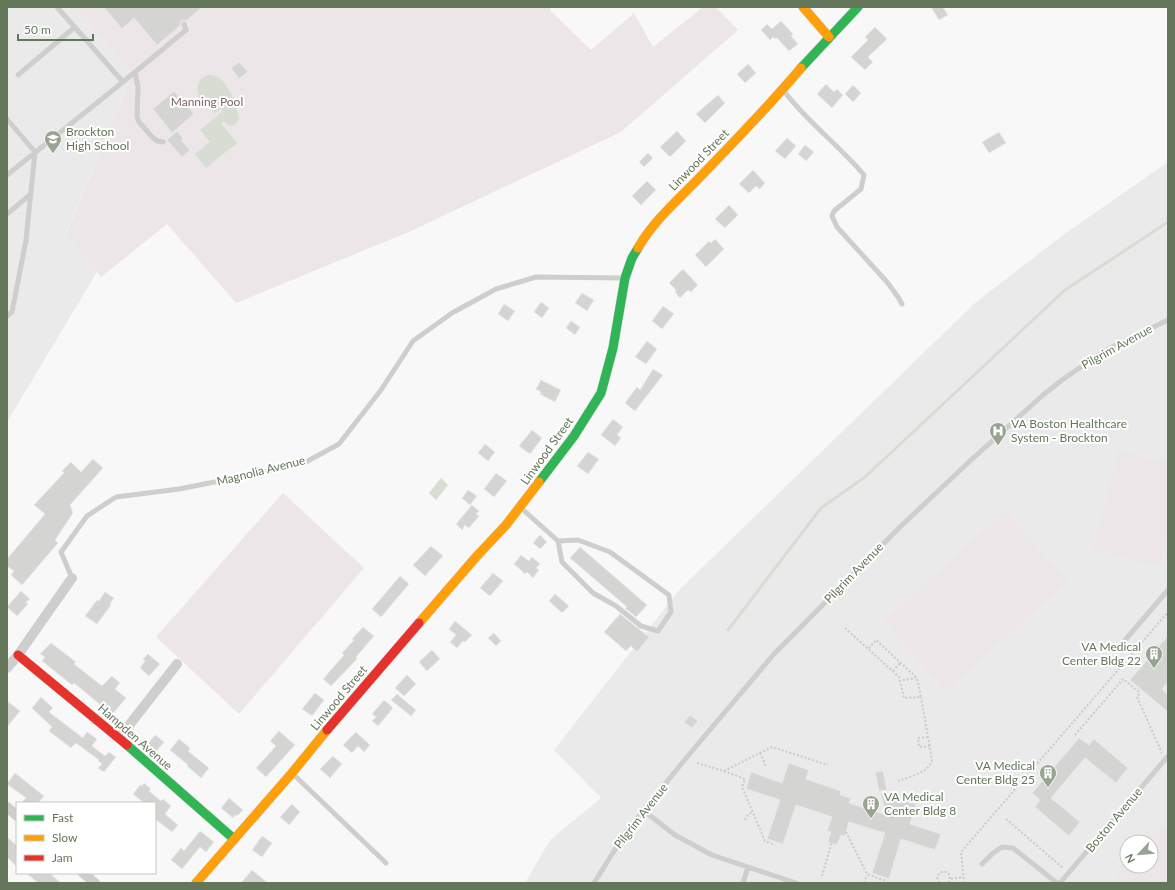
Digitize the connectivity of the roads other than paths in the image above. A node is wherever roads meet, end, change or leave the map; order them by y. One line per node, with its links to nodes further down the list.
1 (57, 7): 5 (lane)
2 (803, 7): 6 (street)
3 (858, 7): 6 (street, Linwood Street)
4 (184, 24): 7 (lane)
5 (75, 27): 8 (lane); 9 (lane)
6 (829, 37): 10 (street, Linwood Street)
7 (135, 72): 9 (lane); 12 (lane)
8 (18, 75)
9 (123, 82): 13 (lane)
10 (783, 88): 17 (street, Linwood Street); 18 (lane)
11 (7, 119): 13 (lane)
12 (163, 142)
13 (35, 152): 14 (lane); 15 (lane)
14 (7, 175)
15 (31, 194): 16 (lane); 19 (lane)
16 (7, 214)
17 (625, 278): 21 (street, Linwood Street); 23 (lane, Magnolia Avenue)
18 (902, 304)
19 (7, 316)
20 (1168, 320): 33 (lane, Pilgrim Avenue)
21 (520, 507): 22 (lane); 31 (street, Linwood Street)
22 (558, 541): 22 (lane)
23 (72, 578): 26 (street, Magnolia Avenue)
24 (1168, 590): 25 (lane)
25 (1126, 639)
26 (18, 655): 28 (street, Magnolia Avenue); 29 (street, Hampden Avenue)
27 (177, 664): 29 (street)
28 (7, 668)
29 (119, 738): 35 (street, Hampden Avenue)
30 (1166, 755): 48 (lane, Boston Avenue)
31 (292, 773): 35 (street, Linwood Street); 36 (lane)
32 (7, 807): 34 (street)
33 (644, 811): 38 (lane); 39 (lane, Pilgrim Avenue)
34 (16, 815)
35 (234, 839): 42 (street, Linwood Street)
36 (386, 863)
37 (982, 864): 47 (lane)
38 (748, 868): 45 (lane); 46 (lane)
39 (602, 871): 43 (lane, Pilgrim Avenue); 44 (lane)
40 (84, 874): 41 (street)
41 (95, 883)
42 (196, 883)
43 (594, 883)
44 (599, 883)
45 (743, 883)
46 (796, 883)
47 (1057, 883)
48 (1060, 883)

